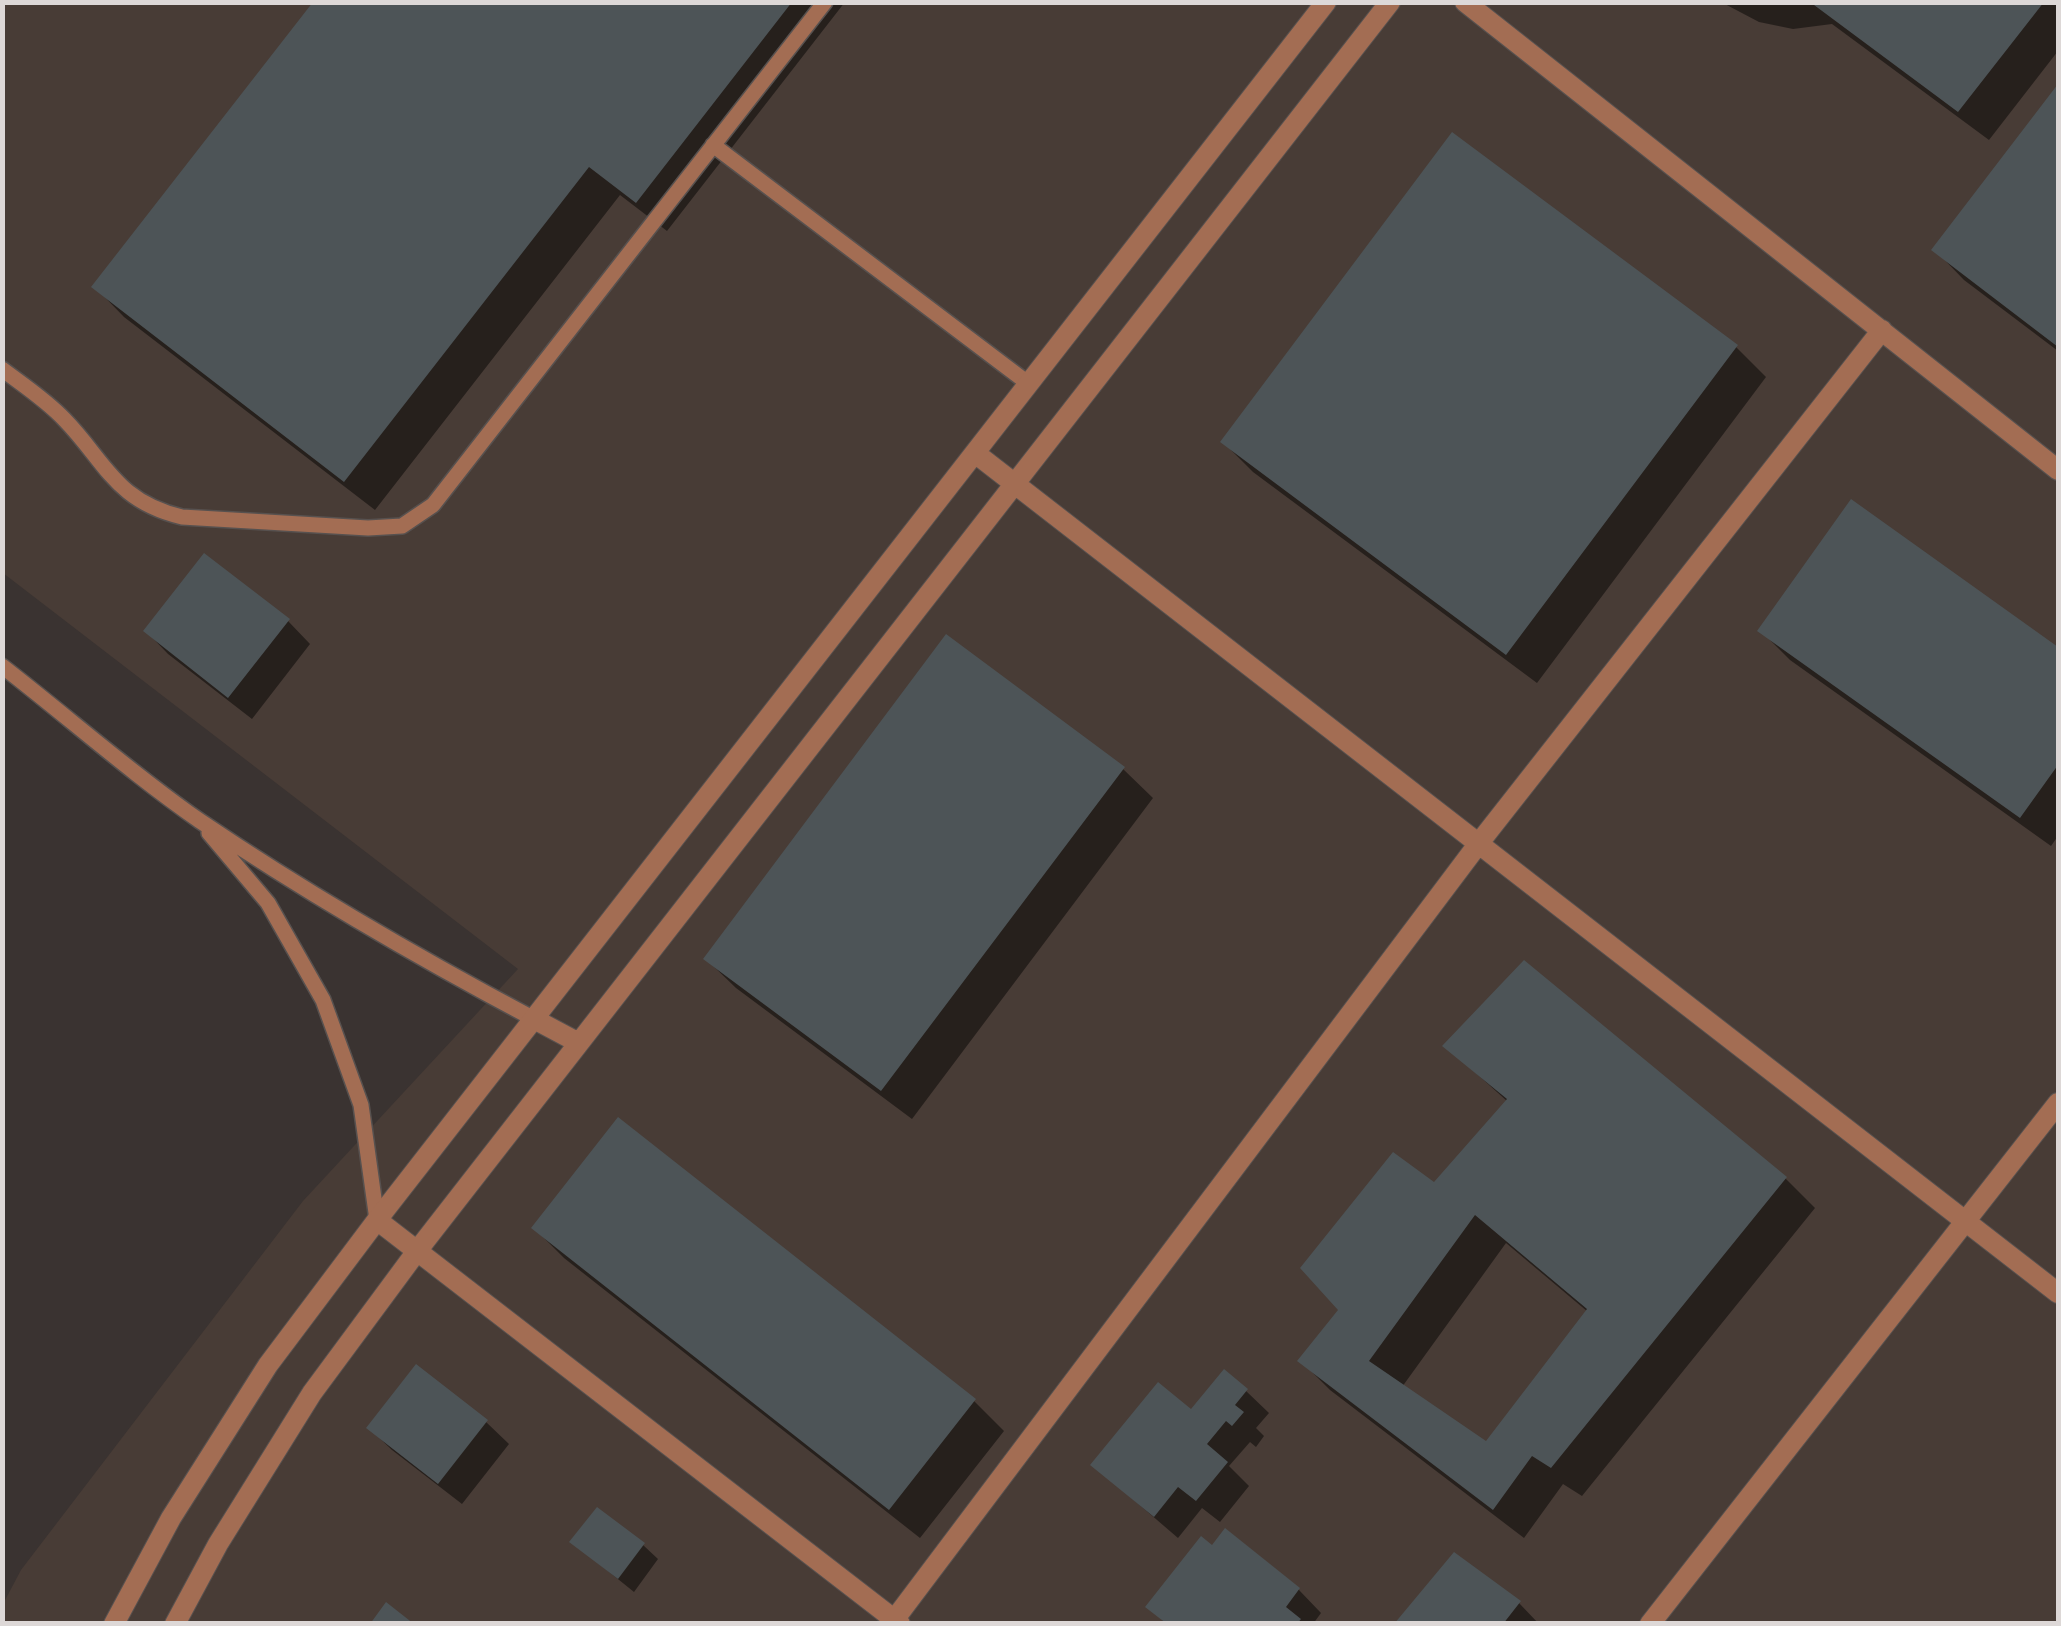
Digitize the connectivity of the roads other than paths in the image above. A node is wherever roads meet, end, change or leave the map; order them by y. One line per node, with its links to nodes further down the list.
1 (825, 2): 5 (lane)
2 (1326, 2): 8 (street)
3 (1390, 2): 11 (street)
4 (1465, 2): 6 (street)
5 (713, 145): 7 (lane); 8 (lane)
6 (1882, 330): 10 (street); 14 (street)
7 (2, 370)
8 (1029, 384): 9 (street)
9 (975, 453): 11 (street); 15 (street)
10 (2058, 470)
11 (1014, 486): 14 (street); 16 (street)
12 (2, 666): 13 (lane)
13 (196, 818): 15 (lane); 18 (lane)
14 (1478, 843): 19 (street); 22 (street)
15 (534, 1019): 16 (street); 18 (street)
16 (580, 1043): 20 (street)
17 (2058, 1103): 19 (street)
18 (377, 1220): 20 (street); 23 (street)
19 (1965, 1220): 21 (street); 25 (street)
20 (418, 1251): 22 (street); 24 (street)
21 (2058, 1293)
22 (895, 1622)
23 (114, 1624)
24 (175, 1624)
25 (1650, 1624)

